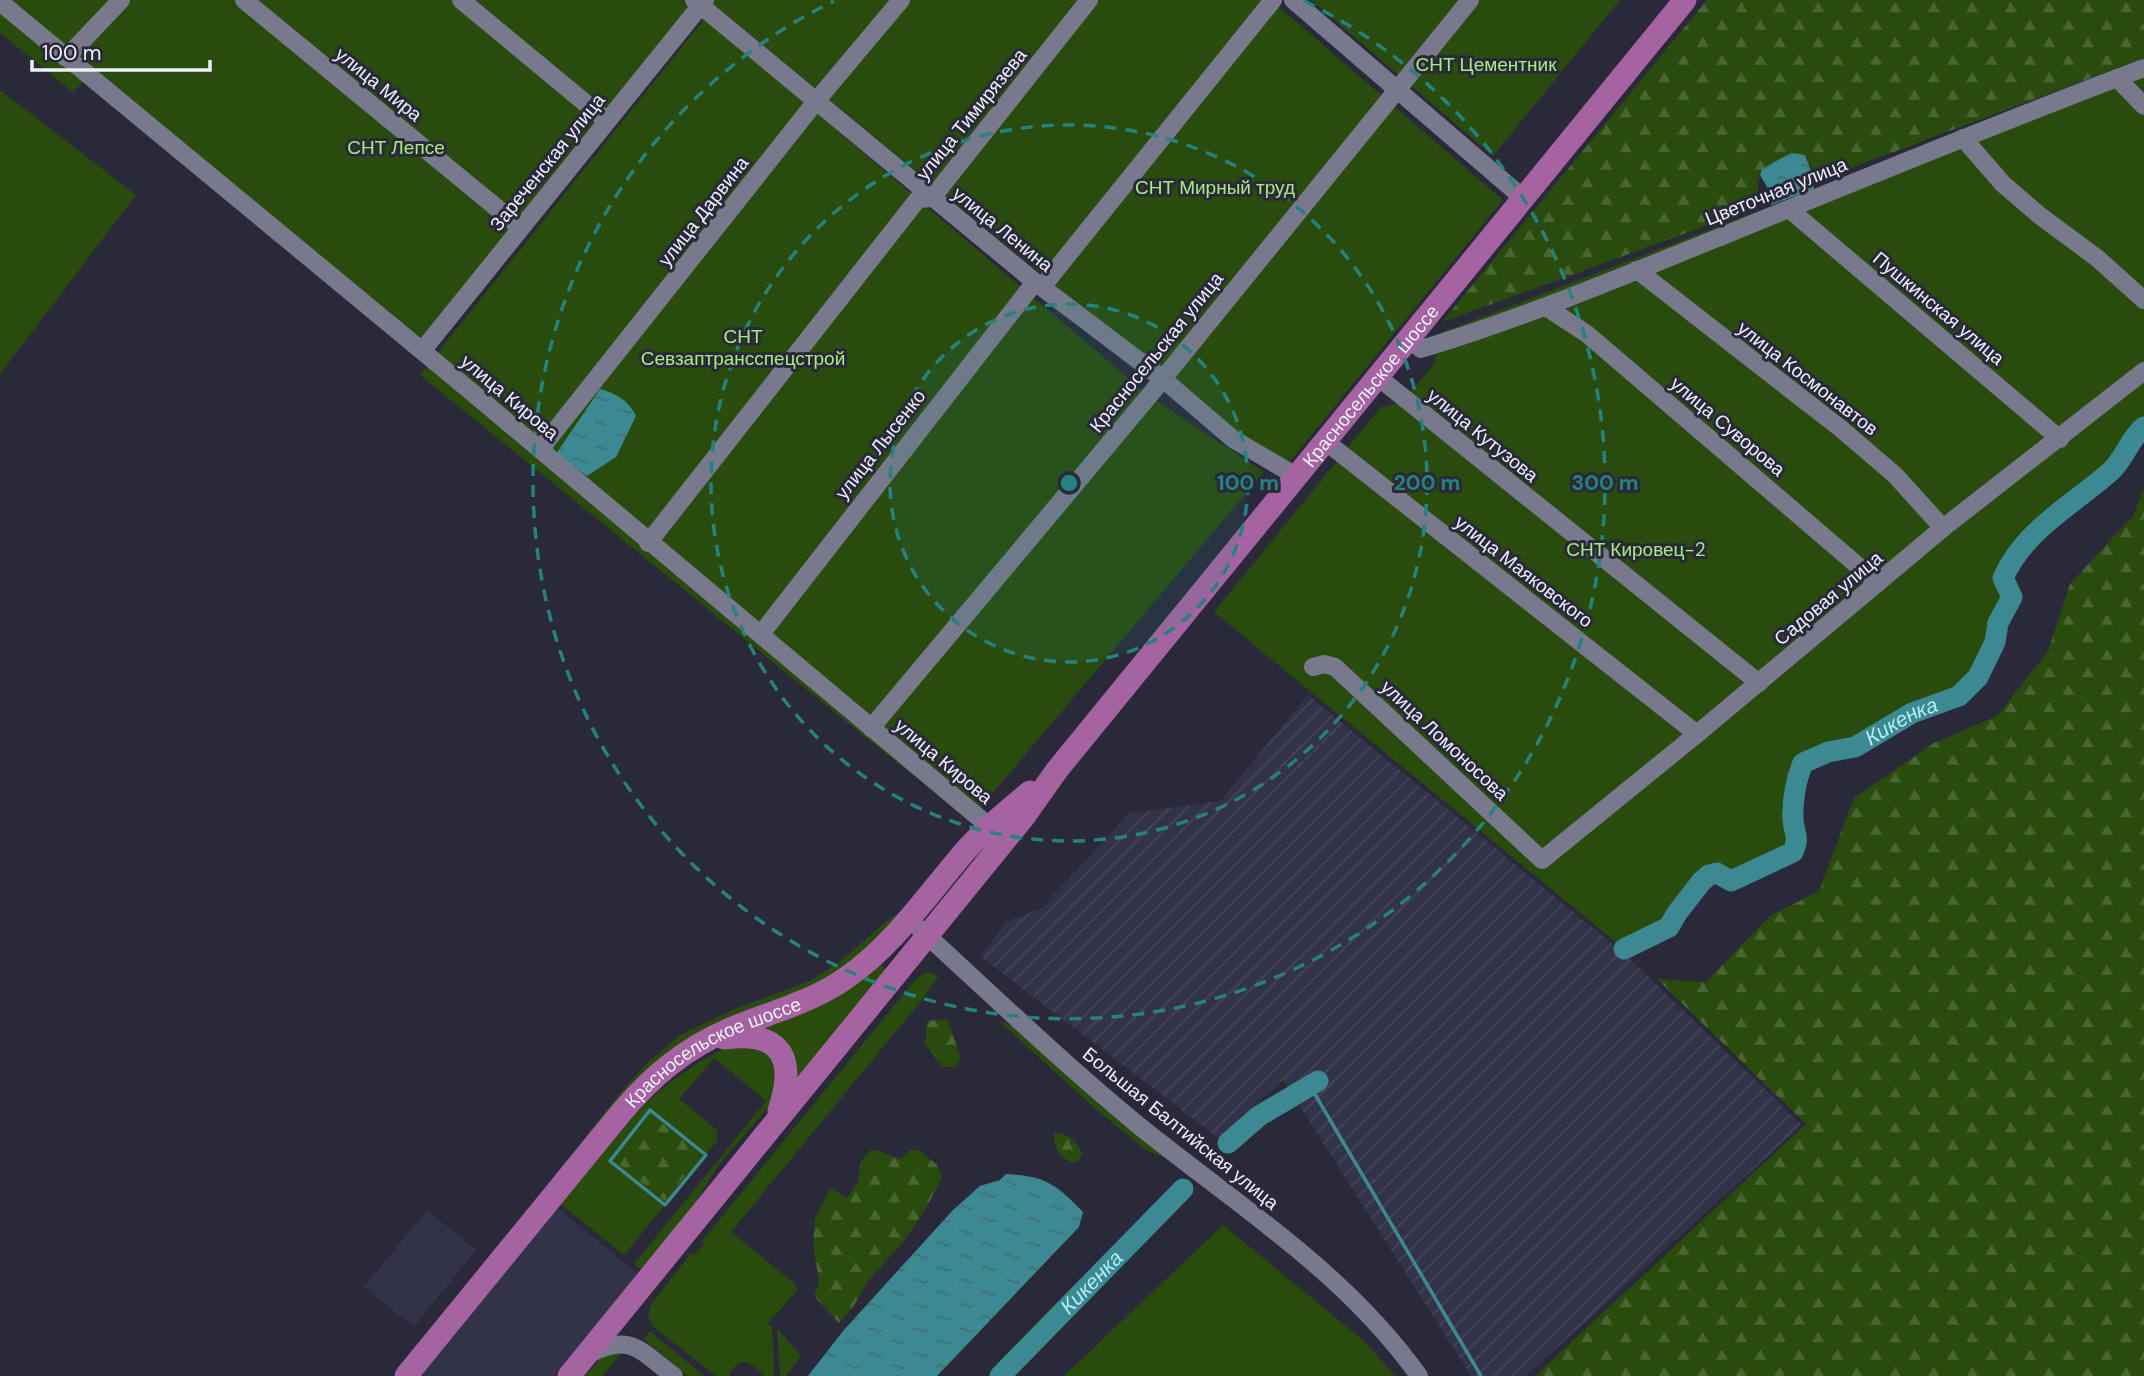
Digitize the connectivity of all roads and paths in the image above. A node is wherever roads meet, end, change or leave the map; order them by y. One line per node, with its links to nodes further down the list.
1 (121, 0): 12 (street)
2 (244, 0): 23 (street, улица Мира)
3 (461, 0): 18 (street)
4 (901, 0): 16 (street, улица Дарвина)
5 (1089, 0): 20 (street, улица Тимирязева)
6 (1273, 0): 25 (street, улица Лысенко)
7 (1293, 0): 15 (street)
8 (1470, 0): 15 (street, Красносельская улица)
9 (1685, 0): 21 (main road, Красносельское шоссе)
10 (0, 2): 12 (street, улица Кирова)
11 (700, 2): 16 (street, улица Ленина); 18 (street, Зареченская улица)
12 (66, 58): 29 (street, улица Кирова)
13 (2144, 68): 14 (street, Цветочная улица)
14 (2117, 78): 17 (street); 19 (street, Цветочная улица)
15 (1396, 88): 21 (street); 32 (street, Красносельская улица)
16 (817, 100): 20 (street, улица Ленина); 35 (street, улица Дарвина)
17 (2144, 106)
18 (607, 121): 23 (street, Зареченская улица)
19 (1963, 138): 22 (street, Цветочная улица); 26 (street)
20 (932, 198): 25 (street, улица Ленина); 38 (street, улица Тимирязева)
21 (1524, 199): 28 (main road, Красносельское шоссе)
22 (1789, 209): 24 (street, Цветочная улица); 33 (street, Пушкинская улица)
23 (520, 227): 29 (street, Зареченская улица)
24 (1637, 270): 27 (street, Цветочная улица); 37 (street, улица Космонавтов)
25 (1038, 284): 32 (street, улица Ленина); 40 (street, улица Лысенко)
26 (2144, 300)
27 (1546, 307): 28 (street, Цветочная улица); 39 (street, улица Суворова)
28 (1415, 344): 31 (main road, Красносельское шоссе)
29 (422, 351): 35 (street, улица Кирова)
30 (2144, 371): 33 (street, Садовая улица)
31 (1377, 377): 34 (main road, Красносельское шоссе); 42 (street, улица Кутузова)
32 (1163, 379): 36 (street, улица Ленина); 43 (street, Красносельская улица)
33 (2060, 439): 37 (street, Садовая улица)
34 (1325, 442): 36 (main road, Красносельское шоссе); 44 (street, улица Маяковского)
35 (542, 451): 38 (street, улица Кирова)
36 (1296, 476): 45 (main road, Красносельское шоссе)
37 (1943, 528): 39 (street, Садовая улица)
38 (648, 543): 40 (street, улица Кирова)
39 (1878, 583): 42 (street, Садовая улица)
40 (761, 634): 43 (street, улица Кирова)
41 (1313, 667): 47 (street, улица Ломоносова)
42 (1759, 683): 44 (street, Садовая улица)
43 (871, 728): 46 (street, улица Кирова)
44 (1697, 734): 47 (street, Садовая улица)
45 (1056, 770): 46 (main road, Красносельское шоссе); 49 (main road, Красносельское шоссе)
46 (990, 827): 48 (main road, Красносельское шоссе)
47 (1542, 860)
48 (908, 919): 49 (street, Большая Балтийская улица); 50 (main road, Красносельское шоссе)
49 (927, 936): 51 (main road, Красносельское шоссе); 58 (street, Большая Балтийская улица)
50 (706, 1041): 51 (main road); 55 (main road, Красносельское шоссе)
51 (776, 1121): 52 (main road, Красносельское шоссе)
52 (632, 1298): 53 (street); 54 (main road, Красносельское шоссе)
53 (634, 1346): 54 (street); 57 (street)
54 (585, 1356): 56 (main road, Красносельское шоссе)
55 (406, 1376)
56 (569, 1376)
57 (674, 1376)
58 (1419, 1376)

